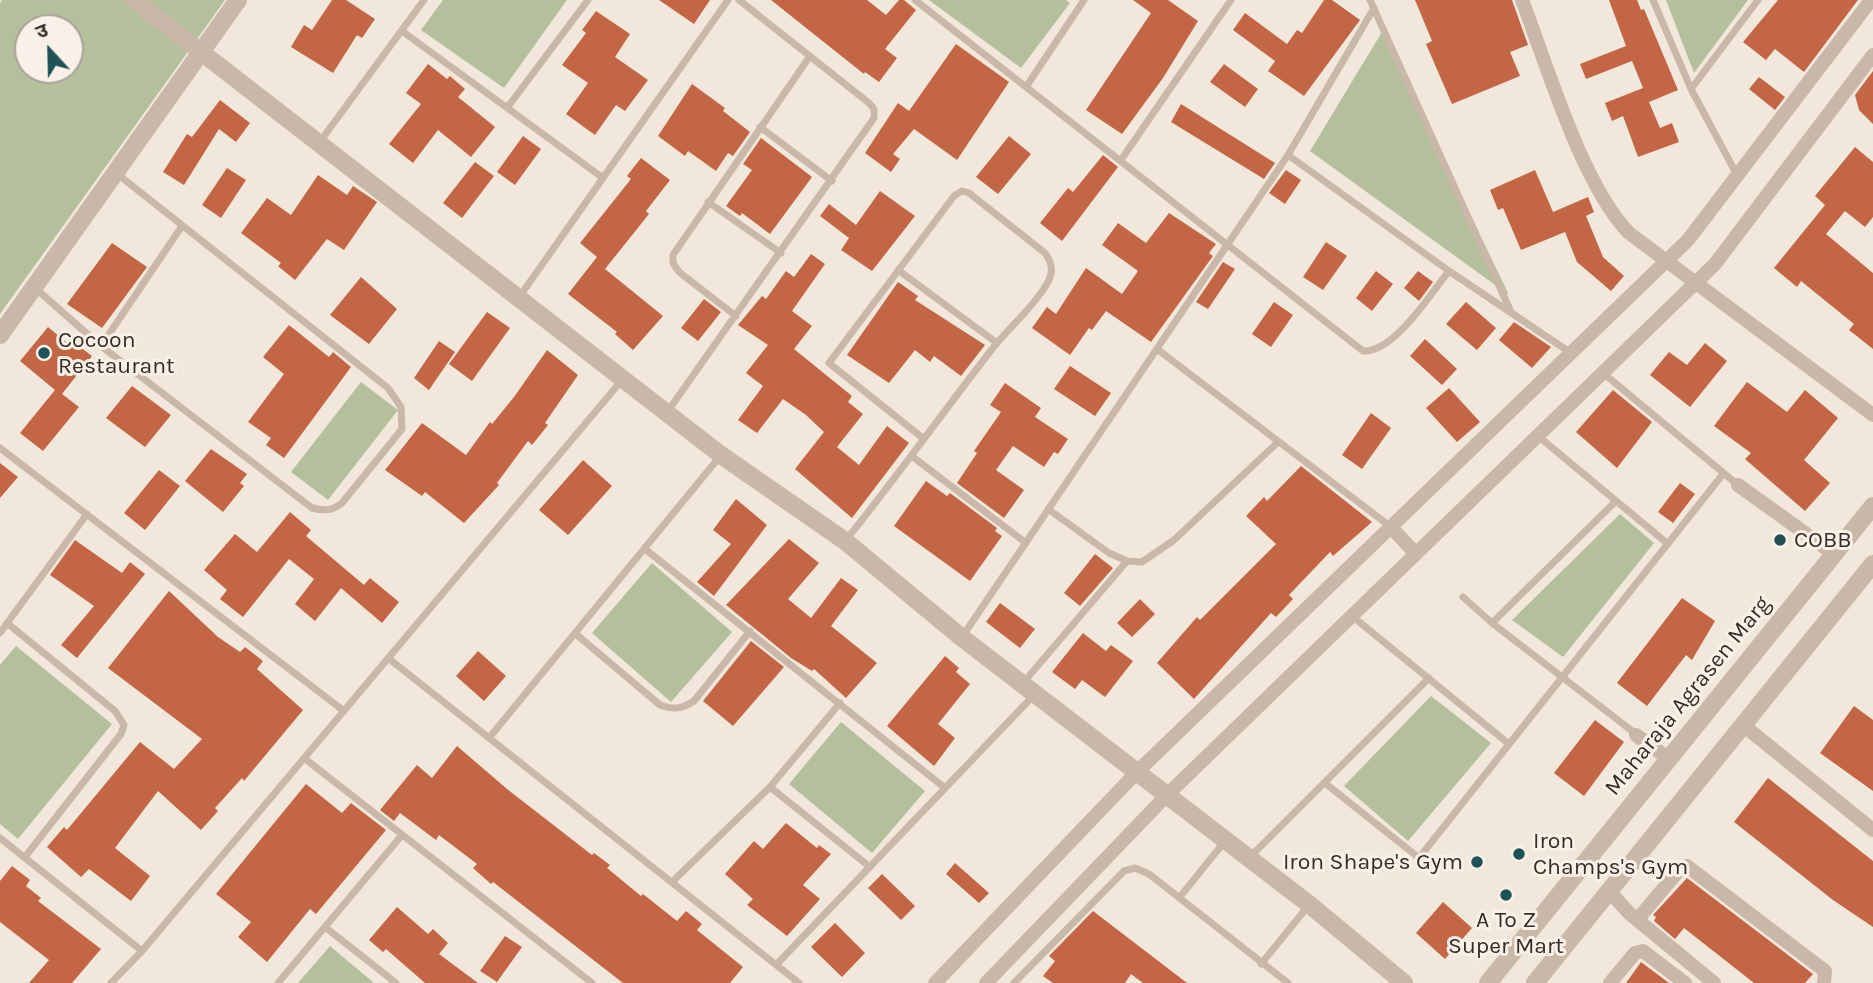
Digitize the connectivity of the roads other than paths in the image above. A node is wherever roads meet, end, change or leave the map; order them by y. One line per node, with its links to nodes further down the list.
1 (134, 0): 17 (street)
2 (238, 0): 17 (street)
3 (424, 0): 16 (lane)
4 (588, 0): 22 (lane)
5 (728, 0): 29 (lane)
6 (739, 0): 19 (lane)
7 (915, 0): 20 (lane)
8 (1084, 0): 20 (lane)
9 (1231, 0): 26 (lane)
10 (1370, 0): 15 (lane)
11 (1522, 0): 35 (street)
12 (1653, 0): 21 (lane)
13 (1758, 0): 21 (lane)
14 (1871, 0): 28 (street)
15 (1374, 8): 25 (lane); 41 (lane)
16 (402, 31): 22 (lane); 24 (lane)
17 (200, 51): 24 (street); 27 (street)
18 (1873, 55): 38 (street)
19 (810, 56): 23 (lane); 30 (lane)
20 (1026, 87): 26 (lane)
21 (1691, 89): 28 (lane)
22 (508, 108): 29 (lane)
23 (760, 127): 30 (lane); 31 (lane)
24 (319, 143): 40 (street)
25 (1288, 155): 33 (lane); 37 (lane)
26 (1121, 160): 33 (lane)
27 (116, 172): 32 (lane); 39 (street)
28 (1737, 176): 35 (street)
29 (603, 178): 40 (lane)
30 (832, 181): 34 (lane)
31 (708, 202): 34 (lane); 42 (lane)
32 (182, 226): 45 (lane); 45 (lane)
33 (1227, 244): 37 (lane); 46 (lane)
34 (780, 253): 42 (lane)
35 (1666, 260): 38 (street); 47 (street)
36 (898, 270): 44 (lane); 44 (lane); 53 (lane)
37 (1449, 271): 41 (lane)
38 (1697, 281): 48 (street); 51 (street)
39 (33, 287): 43 (street); 45 (lane)
40 (520, 297): 49 (street)
41 (1511, 313): 47 (lane)
42 (736, 316): 50 (lane)
43 (0, 335)
44 (997, 343): 53 (lane)
45 (101, 346)
46 (1157, 349): 54 (lane); 62 (lane)
47 (1571, 353): 64 (street)
48 (1603, 373): 52 (street); 58 (lane)
49 (624, 377): 50 (street); 81 (lane)
50 (668, 411): 56 (street)
51 (1873, 415)
52 (1538, 436): 60 (lane); 69 (street)
53 (925, 439): 57 (lane)
54 (1278, 442): 64 (lane); 71 (lane)
55 (0, 448): 63 (lane)
56 (721, 455): 65 (street); 68 (lane)
57 (913, 457): 65 (lane); 66 (lane)
58 (1723, 474): 59 (lane); 67 (lane)
59 (1738, 485): 70 (street)
60 (1616, 501): 67 (lane); 75 (lane)
61 (1873, 506): 70 (street, Maharaja Agrasen Marg)
62 (1048, 509): 66 (lane); 71 (lane)
63 (88, 514): 76 (lane); 86 (lane)
64 (1391, 527): 69 (street); 93 (street)
65 (845, 541): 80 (street)
66 (1026, 542): 80 (lane)
67 (1668, 544): 82 (lane)
68 (645, 549): 77 (lane); 79 (lane)
69 (1416, 554): 74 (street)
70 (1834, 554): 92 (street, Maharaja Agrasen Marg)
71 (1127, 561): 84 (lane)
72 (1873, 564): 87 (street)
73 (1464, 597): 75 (lane)
74 (1352, 616): 83 (lane); 97 (street)
75 (1492, 623): 82 (lane)
76 (7, 624): 78 (lane); 102 (lane)
77 (750, 631): 79 (lane); 85 (lane)
78 (0, 633)
79 (577, 635): 89 (lane)
80 (961, 637): 84 (street)
81 (388, 658): 86 (lane); 89 (lane)
82 (1562, 677): 88 (lane); 90 (lane)
83 (1429, 678): 90 (lane); 94 (lane)
84 (1029, 689): 93 (street); 96 (lane)
85 (840, 703): 95 (lane); 96 (lane)
86 (344, 711): 91 (lane)
87 (1742, 725): 98 (street); 106 (street)
88 (1636, 735): 92 (street)
89 (489, 738): 105 (lane)
90 (1509, 744): 94 (lane)
91 (304, 758): 99 (lane); 111 (lane)
92 (1669, 759): 124 (street, Maharaja Agrasen Marg)
93 (1137, 772): 97 (street); 119 (street)
94 (1325, 783): 103 (lane)
95 (771, 786): 104 (lane); 105 (lane)
96 (945, 788): 104 (lane)
97 (1167, 795): 101 (street); 120 (street)
98 (1872, 827)
99 (402, 835): 110 (lane); 117 (lane)
100 (0, 838): 102 (lane)
101 (1226, 840): 103 (street); 107 (lane)
102 (25, 857): 111 (lane)
103 (1249, 858): 108 (street)
104 (870, 867): 113 (lane)
105 (671, 883): 113 (lane)
106 (1609, 891): 109 (street); 125 (street)
107 (1179, 898): 112 (lane); 121 (lane)
108 (1310, 905): 112 (lane); 123 (street)
109 (1637, 920): 128 (street); 129 (street)
110 (325, 927): 115 (lane); 116 (lane)
111 (142, 951): 114 (lane)
112 (1261, 964): 122 (lane)
113 (776, 965): 118 (lane)
114 (111, 983)
115 (278, 983)
116 (396, 983)
117 (592, 983)
118 (799, 983)
119 (935, 983)
120 (986, 983)
121 (1014, 983)
122 (1288, 983)
123 (1405, 983)
124 (1488, 983)
125 (1535, 983)
126 (1610, 983): 127 (street)
127 (1685, 983)
128 (1714, 983)
129 (1824, 983)

